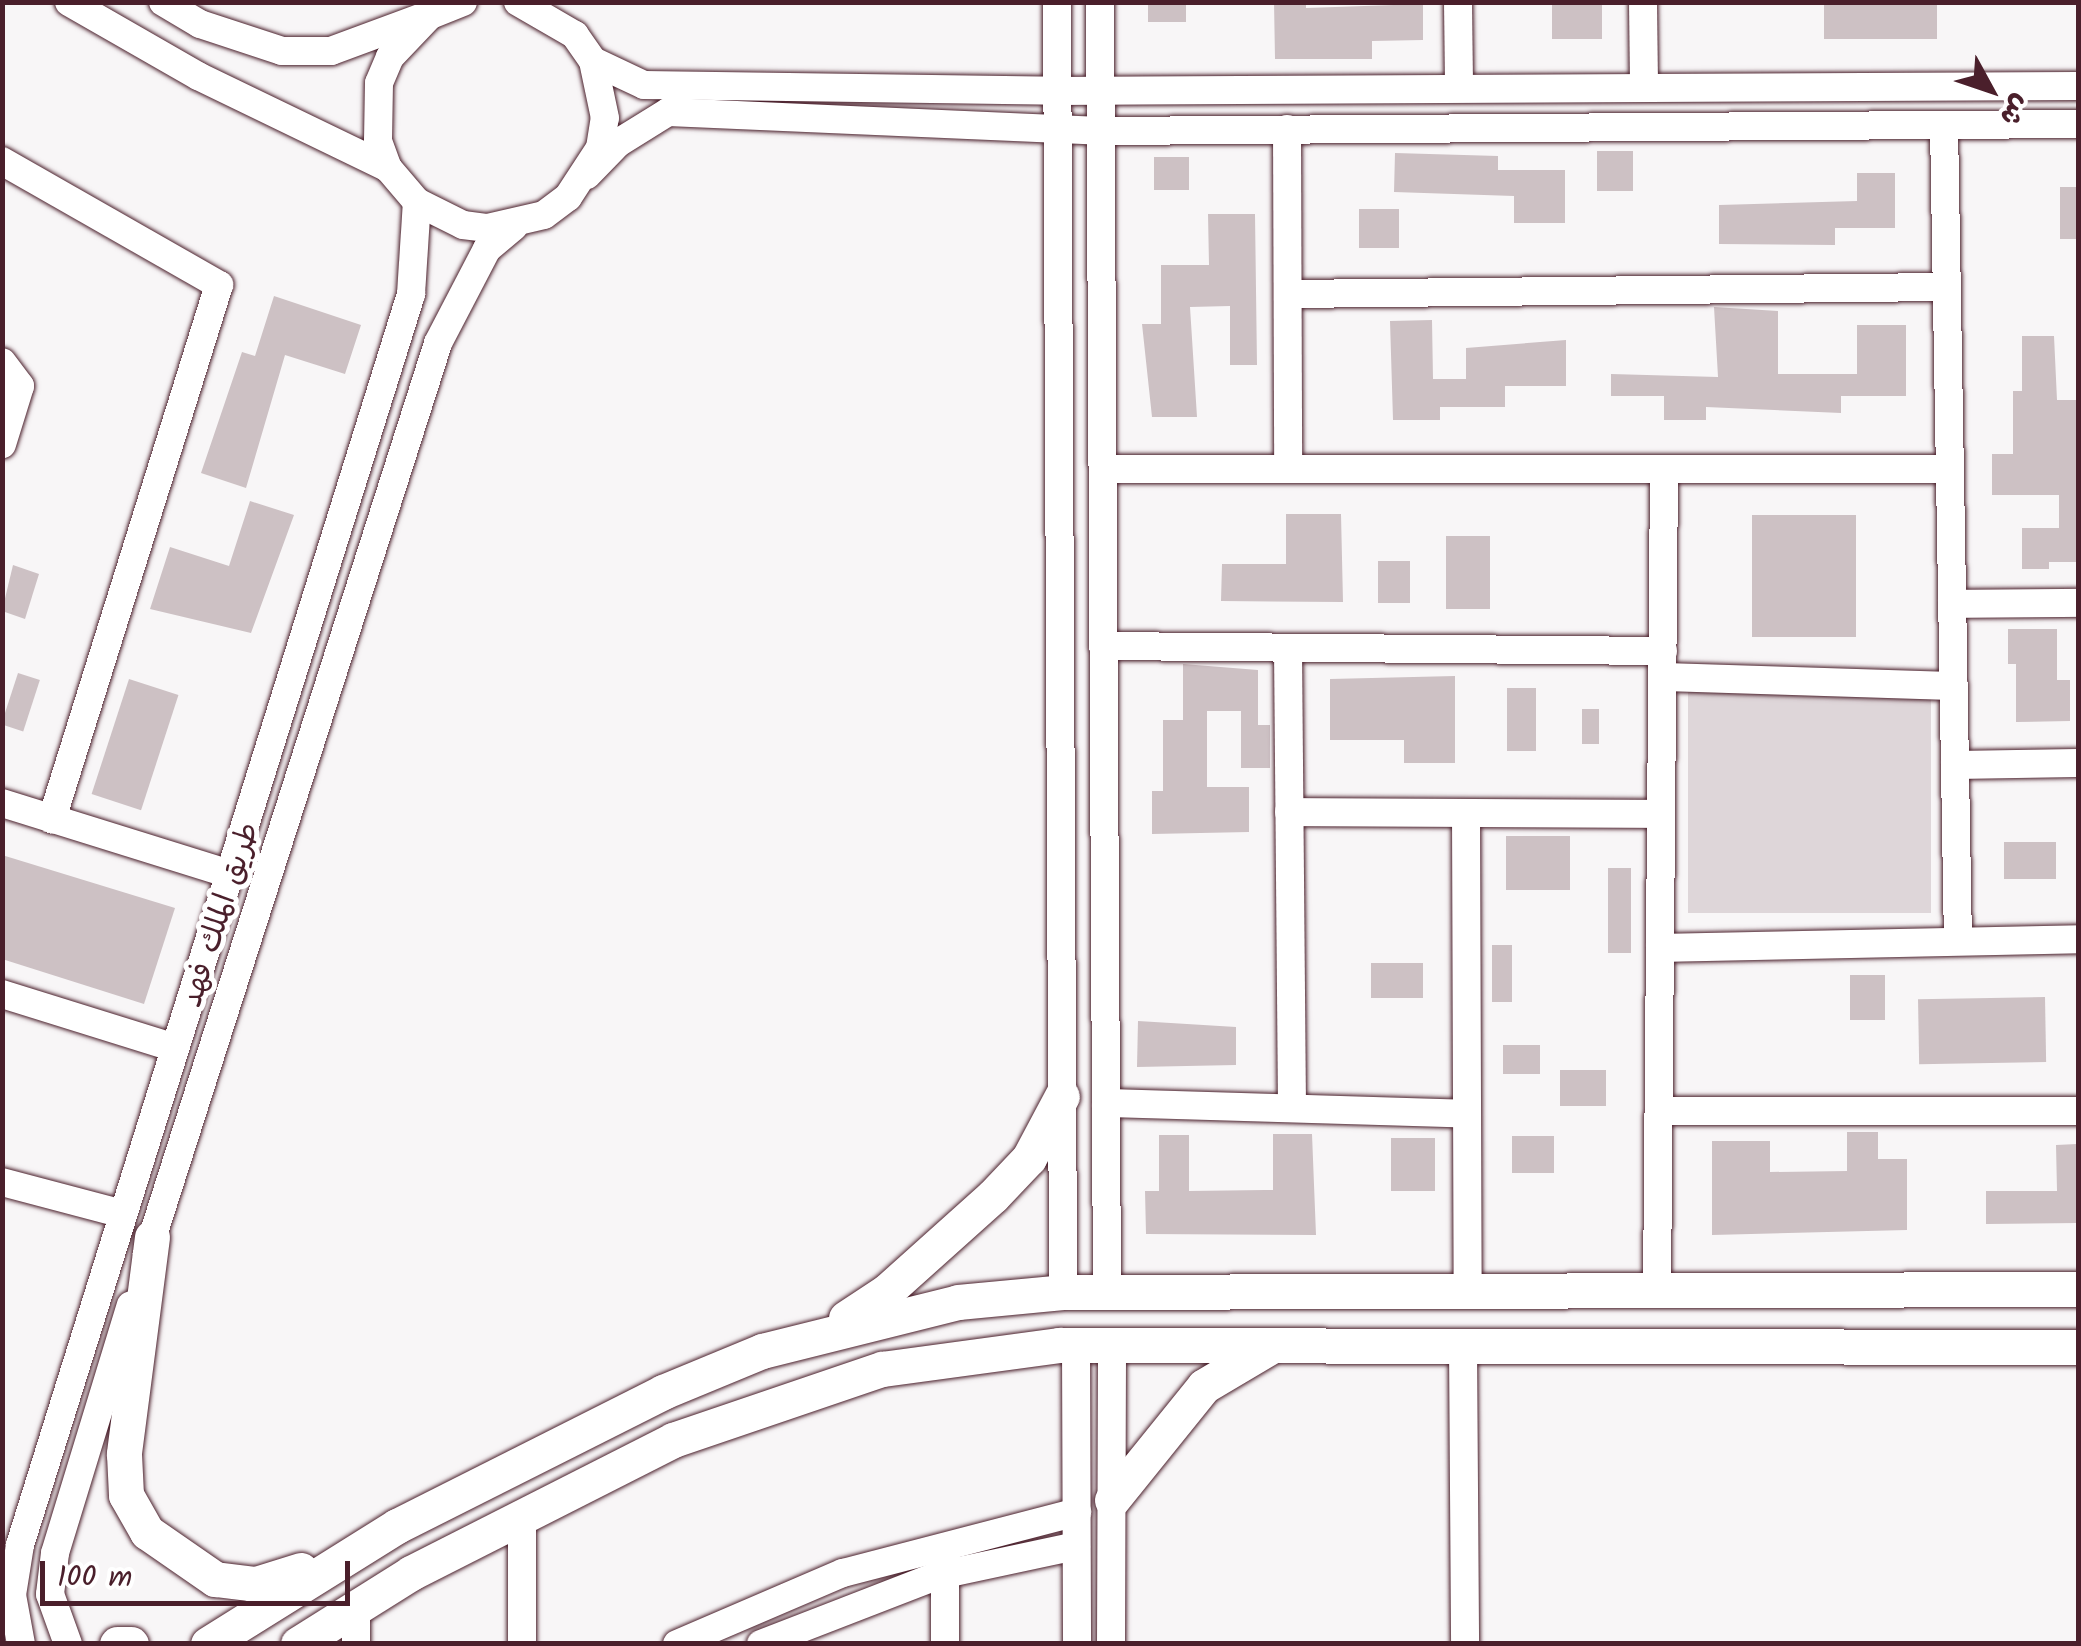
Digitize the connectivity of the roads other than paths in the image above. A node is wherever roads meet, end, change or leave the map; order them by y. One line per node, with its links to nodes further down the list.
1 (69, 2): 24 (street)
2 (163, 2): 9 (street)
3 (518, 2): 10 (street)
4 (561, 2): 10 (street)
5 (1057, 2): 17 (street)
6 (1100, 2): 16 (street)
7 (1458, 2): 14 (street)
8 (1642, 2): 15 (street)
9 (446, 7): 24 (street)
10 (575, 35): 11 (street)
11 (593, 61): 17 (street); 25 (street)
12 (2078, 86): 13 (street)
13 (1974, 87): 15 (street); 19 (street)
14 (1460, 88): 15 (street); 16 (street)
15 (1644, 88)
16 (1100, 89): 17 (street); 22 (street)
17 (1058, 91): 20 (street)
18 (2078, 124): 19 (street)
19 (1957, 125): 21 (street); 28 (street)
20 (1058, 129): 22 (street); 25 (street); 57 (street)
21 (1287, 129): 22 (street); 29 (street)
22 (1100, 130): 34 (street)
23 (2, 161): 50 (street)
24 (388, 168): 26 (street)
25 (587, 174): 27 (street)
26 (417, 202): 27 (street); 30 (street, طريق الملك فهد)
27 (514, 226): 32 (street, طريق الملك فهد)
28 (1947, 287): 29 (street); 37 (street)
29 (1288, 294): 35 (street)
30 (392, 350): 32 (street); 51 (street, طريق الملك فهد)
31 (2, 362): 33 (street)
32 (432, 362): 65 (street, طريق الملك فهد)
33 (2, 444)
34 (1103, 469): 35 (street); 40 (street)
35 (1288, 469): 36 (street)
36 (1664, 469): 37 (street); 42 (street)
37 (1950, 470): 39 (street)
38 (2078, 602): 39 (street)
39 (1952, 604): 43 (street)
40 (1104, 646): 41 (street); 58 (street)
41 (1288, 648): 42 (street); 47 (street)
42 (1663, 664): 43 (street); 49 (street)
43 (1954, 686): 45 (street)
44 (2078, 762): 45 (street)
45 (1955, 765): 53 (street)
46 (2, 803): 50 (street)
47 (1289, 812): 48 (street); 59 (street)
48 (1466, 813): 49 (street); 62 (street)
49 (1661, 814): 54 (street)
50 (52, 818): 51 (street)
51 (227, 873): 56 (street, طريق الملك فهد)
52 (2078, 938): 53 (street)
53 (1958, 941): 54 (street)
54 (1660, 948): 60 (street)
55 (2, 994): 56 (street)
56 (172, 1047): 64 (street, طريق الملك فهد)
57 (1062, 1096): 69 (street); 71 (main road)
58 (1106, 1103): 59 (street); 70 (street)
59 (1292, 1108): 62 (street)
60 (1658, 1111): 61 (street); 67 (street)
61 (2078, 1111)
62 (1467, 1114): 68 (street)
63 (2, 1182): 64 (street)
64 (119, 1213): 81 (street, طريق الملك فهد)
65 (152, 1237): 83 (main road); 88 (street, طريق الملك فهد)
66 (2078, 1289): 67 (main road)
67 (1657, 1290): 68 (main road)
68 (1468, 1291): 70 (main road)
69 (1063, 1292): 70 (main road); 71 (main road)
70 (1107, 1292)
71 (824, 1333): 83 (main road)
72 (1112, 1344): 73 (main road); 74 (main road); 77 (street)
73 (1274, 1344): 75 (main road); 77 (main road)
74 (1076, 1345): 78 (street); 79 (main road)
75 (1463, 1346): 76 (main road); 100 (street)
76 (2078, 1347)
77 (1112, 1500): 99 (street)
78 (1076, 1512): 80 (street); 82 (street)
79 (522, 1514): 86 (main road); 94 (street)
80 (944, 1542): 84 (street); 95 (street)
81 (20, 1546): 85 (street); 87 (street, طريق الملك فهد)
82 (1076, 1546): 84 (street); 98 (street)
83 (349, 1554): 91 (main road)
84 (945, 1574): 96 (street); 97 (street)
85 (2, 1597)
86 (356, 1607): 92 (main road); 93 (street)
87 (22, 1644)
88 (68, 1644)
89 (117, 1644): 90 (main road)
90 (131, 1644)
91 (208, 1644)
92 (298, 1644)
93 (356, 1644)
94 (522, 1644)
95 (677, 1644)
96 (761, 1644)
97 (946, 1644)
98 (1077, 1644)
99 (1111, 1644)
100 (1465, 1644)

